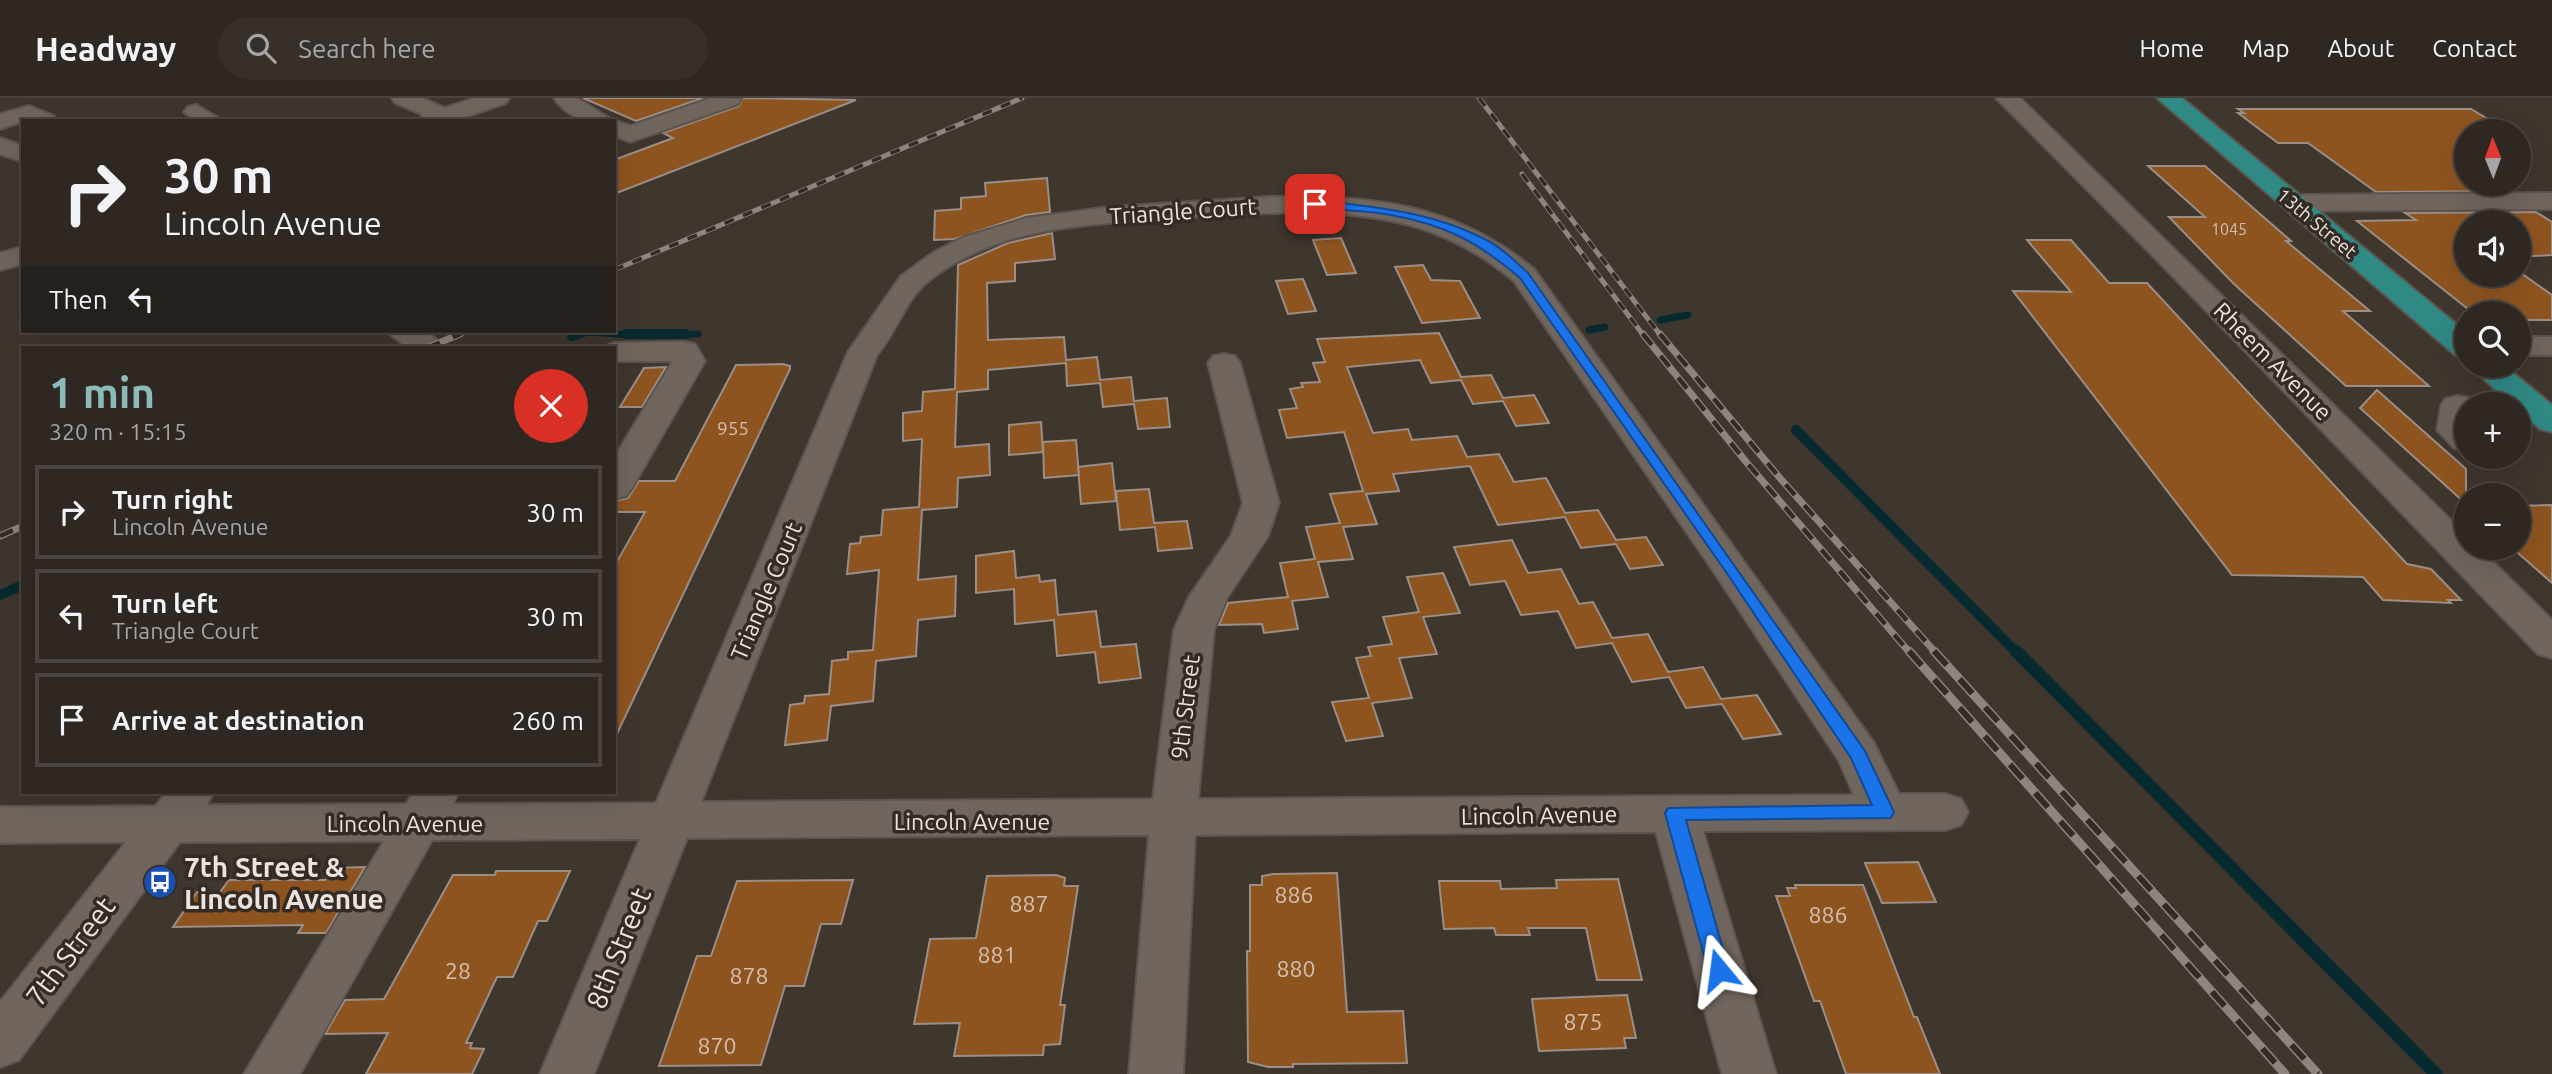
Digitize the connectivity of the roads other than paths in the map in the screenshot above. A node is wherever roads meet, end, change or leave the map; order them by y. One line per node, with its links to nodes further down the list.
1 (403, 98): 8 (street)
2 (498, 98): 8 (street)
3 (600, 98): 7 (street)
4 (2007, 98): 27 (street, Rheem Avenue)
5 (2168, 98): 14 (main road, 13th Street)
6 (730, 99): 12 (street)
7 (569, 103): 10 (street)
8 (437, 118)
9 (42, 119): 11 (street)
10 (597, 119)
11 (0, 122)
12 (616, 128)
13 (2552, 201): 14 (street)
14 (2294, 204): 18 (main road, 13th Street)
15 (21, 256): 16 (street)
16 (0, 262)
17 (404, 333): 19 (street)
18 (2454, 339)
19 (427, 346)
20 (2531, 346): 21 (street)
21 (2552, 346)
22 (616, 352): 26 (street)
23 (1224, 363): 33 (street, 9th Street)
24 (2498, 378): 25 (main road, 13th Street)
25 (2534, 411)
26 (616, 485)
27 (2544, 636)
28 (179, 808): 29 (street, Lincoln Avenue); 35 (street, Lincoln Avenue); 36 (street, 7th Street)
29 (427, 808): 34 (street, Lincoln Avenue); 37 (street)
30 (1885, 812): 31 (street, Lincoln Avenue); 32 (street, Lincoln Avenue); 34 (street, Triangle Court)
31 (1945, 812)
32 (1674, 813): 33 (street, Lincoln Avenue); 40 (street)
33 (1173, 819): 34 (street, Lincoln Avenue); 39 (street, 9th Street)
34 (670, 822): 38 (street, 8th Street)
35 (0, 825)
36 (0, 1043)
37 (271, 1074)
38 (566, 1074)
39 (1156, 1074)
40 (1749, 1074)

